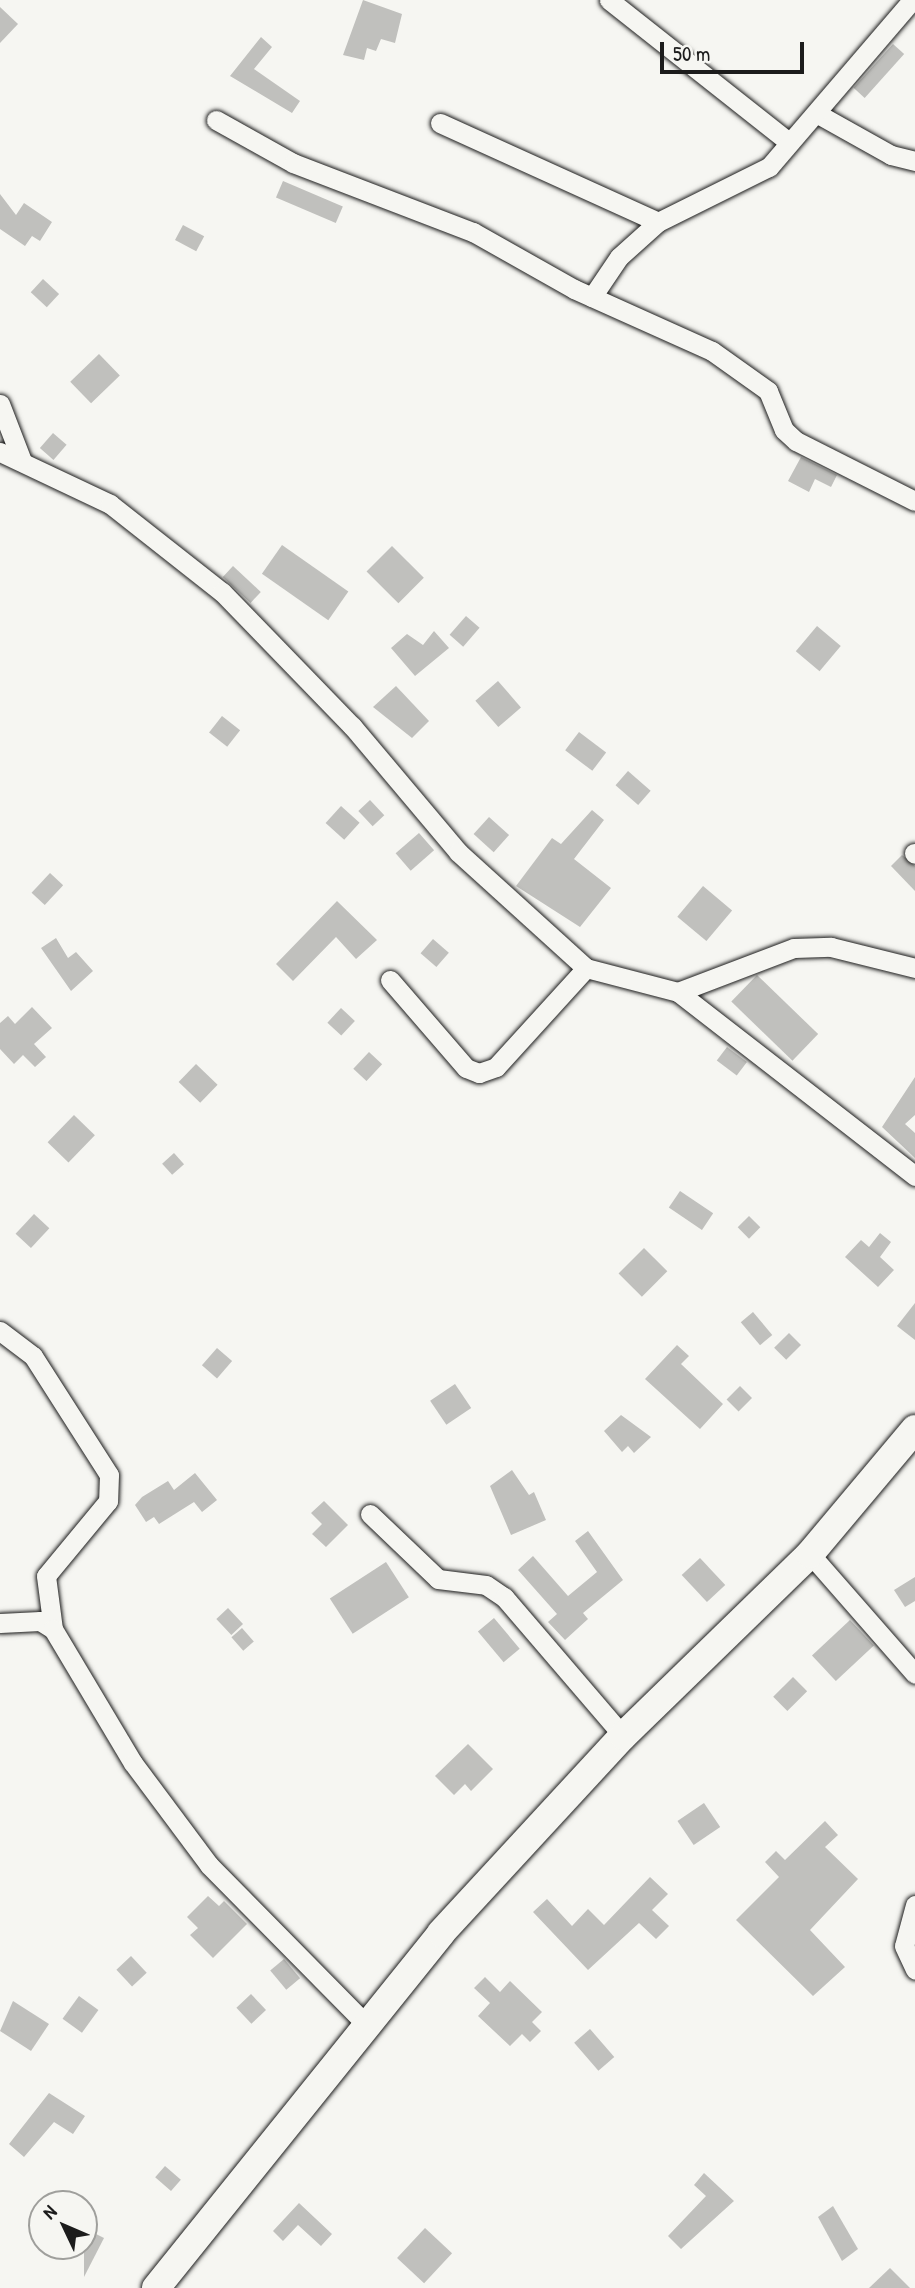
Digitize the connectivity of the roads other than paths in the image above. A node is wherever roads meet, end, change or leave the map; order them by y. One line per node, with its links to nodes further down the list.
1 (609, 0): 6 (street)
2 (912, 0): 3 (street)
3 (816, 113): 6 (street); 7 (street)
4 (216, 120): 9 (street)
5 (440, 123): 8 (street)
6 (786, 140): 8 (street)
7 (915, 162)
8 (658, 222): 9 (street)
9 (592, 297): 13 (street)
10 (0, 404): 12 (street)
11 (0, 452): 12 (street)
12 (22, 461): 14 (street)
13 (915, 501)
14 (586, 968): 16 (street); 17 (street)
15 (915, 968): 17 (street)
16 (390, 980)
17 (678, 992): 18 (street)
18 (915, 1176)
19 (0, 1331): 24 (street)
20 (915, 1429): 22 (main road)
21 (370, 1514): 26 (street)
22 (810, 1554): 25 (street); 26 (main road)
23 (0, 1623): 24 (street)
24 (53, 1629): 29 (street)
25 (915, 1674)
26 (623, 1736): 29 (main road)
27 (915, 1905): 28 (street)
28 (915, 1970)
29 (363, 2022): 30 (main road)
30 (156, 2288)

